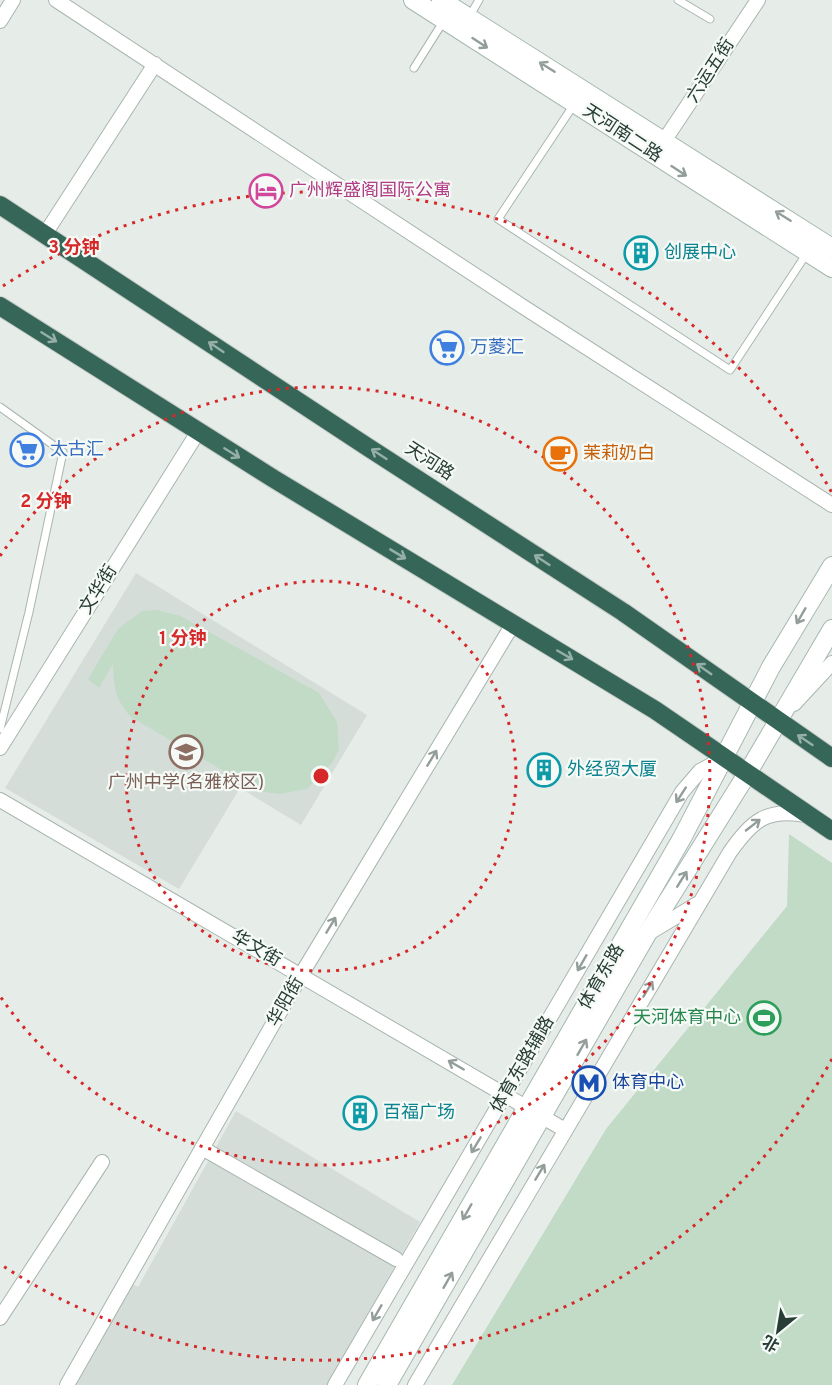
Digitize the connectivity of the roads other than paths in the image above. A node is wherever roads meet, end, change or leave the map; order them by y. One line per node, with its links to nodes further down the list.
1 (13, 0): 10 (street)
2 (56, 0): 11 (street)
3 (413, 0): 7 (main road, 天河南二路)
4 (479, 0): 8 (lane)
5 (678, 0): 9 (lane)
6 (758, 0): 14 (street, 六运五街)
7 (446, 9): 8 (main road, 天河南二路); 12 (lane); 13 (main road, 天河南二路, one-way to 13)
8 (469, 17): 13 (main road, 天河南二路, one-way to 8)
9 (710, 19)
10 (0, 21)
11 (155, 64): 16 (street); 22 (street)
12 (414, 68)
13 (579, 97): 14 (main road, 天河南二路); 17 (main road, 天河南二路, one-way to 17); 17 (lane)
14 (664, 141): 17 (main road, 天河南二路, one-way to 14)
15 (0, 205): 16 (highway, 天河路)
16 (45, 234): 27 (highway, 天河路, one-way to 16)
17 (819, 246): 18 (main road, 天河南二路)
18 (832, 268)
19 (0, 306): 21 (highway, one-way to 21)
20 (0, 407): 29 (lane)
21 (198, 432): 24 (highway, one-way to 24); 30 (street, 文华街)
22 (832, 505)
23 (832, 566): 27 (main road, 体育东路, one-way to 27)
24 (513, 624): 31 (highway, one-way to 31); 39 (street, 华阳街, one-way to 24)
25 (832, 629): 28 (main road, 体育东路)
26 (832, 663): 28 (street)
27 (751, 704): 28 (highway, 天河路); 31 (main road, 体育东路)
28 (778, 722): 32 (highway, 天河路, one-way to 28); 33 (main road, 体育东路)
29 (0, 729)
30 (0, 748)
31 (724, 758): 33 (highway); 40 (street, 体育东路辅路, one-way to 40); 41 (main road, 体育东路)
32 (832, 758)
33 (747, 774): 35 (highway); 38 (main road, 体育东路, one-way to 33)
34 (0, 800): 39 (street, 华文街)
35 (806, 815): 36 (highway); 37 (street, one-way to 35)
36 (832, 831)
37 (698, 903): 38 (street); 42 (street, one-way to 37)
38 (647, 934): 41 (main road, 体育东路, one-way to 38)
39 (301, 975): 40 (street, 华文街, one-way to 39); 43 (street, 华阳街)
40 (506, 1094): 41 (street, 华文街); 45 (street, 体育东路辅路, one-way to 45)
41 (535, 1111): 42 (street, 华文街); 46 (main road, 体育东路, one-way to 46); 51 (main road, 体育东路, one-way to 41)
42 (565, 1130): 52 (street, one-way to 42)
43 (202, 1148): 45 (street); 48 (street, 华阳街)
44 (102, 1162): 47 (street)
45 (400, 1262): 46 (street); 49 (street, 体育东路辅路, one-way to 49)
46 (429, 1279): 50 (main road, 体育东路)
47 (0, 1318)
48 (67, 1385)
49 (335, 1385)
50 (367, 1385)
51 (387, 1385)
52 (415, 1385)

